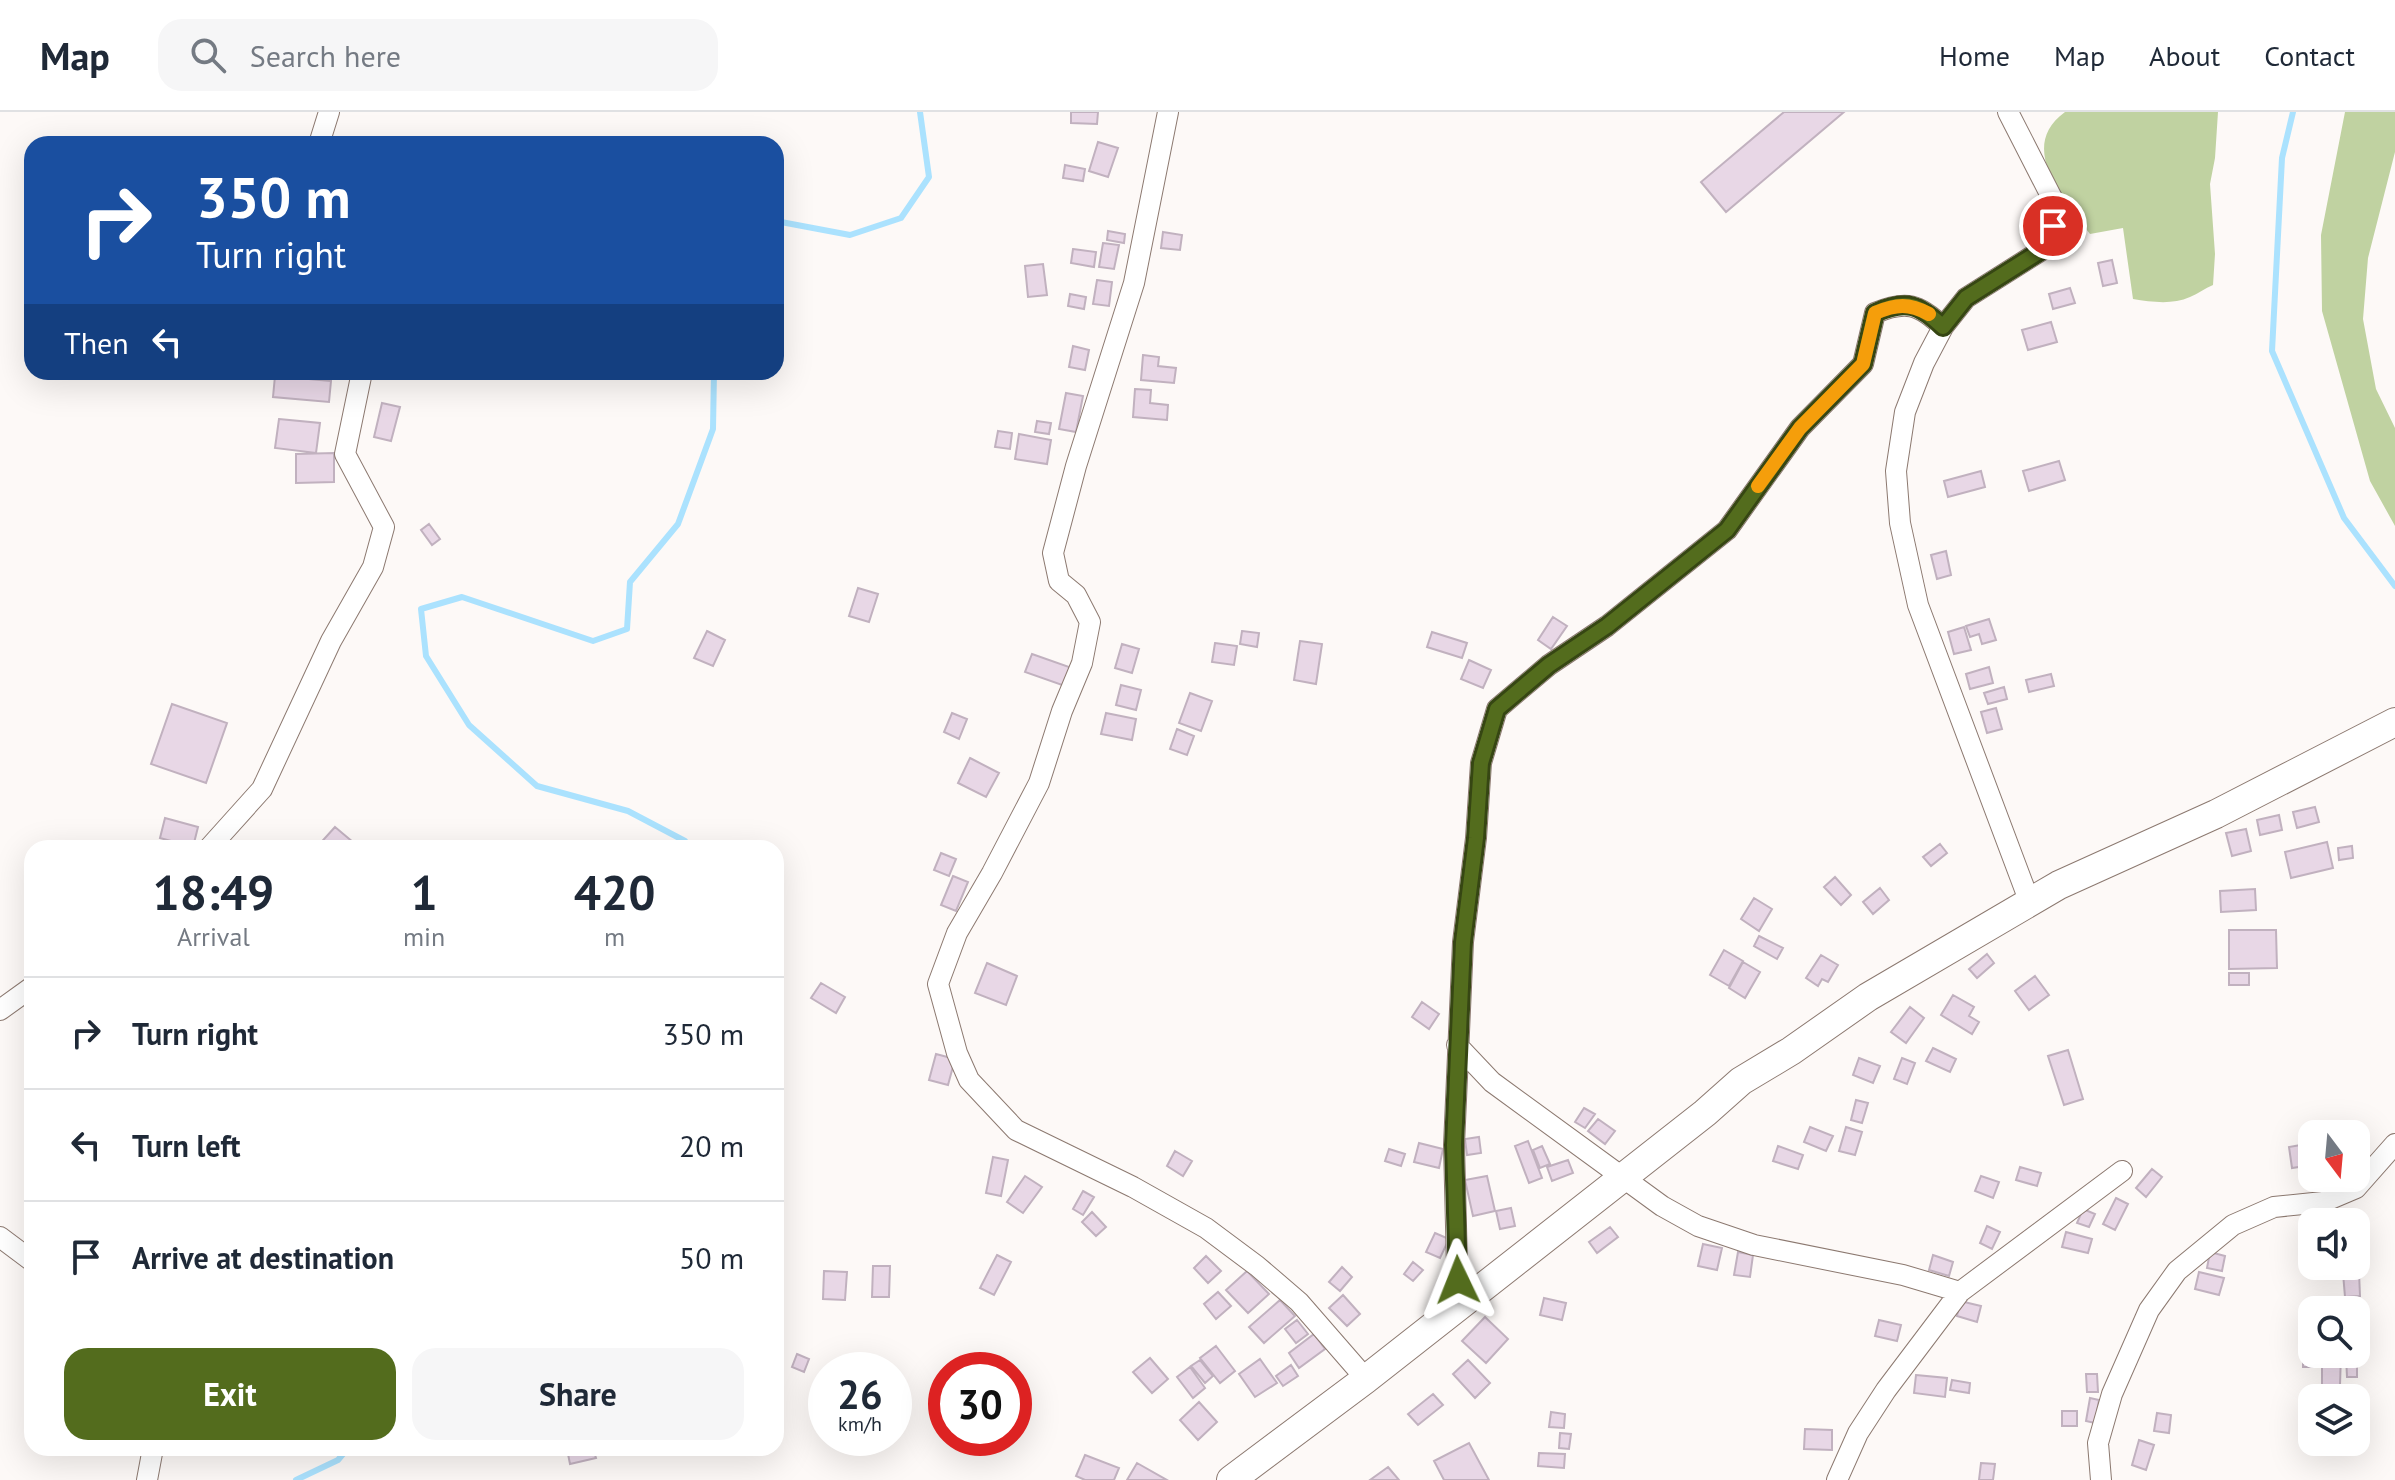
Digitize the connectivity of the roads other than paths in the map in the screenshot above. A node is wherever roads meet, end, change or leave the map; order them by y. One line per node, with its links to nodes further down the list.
1 (329, 112): 4 (street)
2 (1168, 112): 20 (street)
3 (2008, 112): 5 (street)
4 (322, 136)
5 (1943, 327): 9 (street); 12 (street)
6 (360, 380): 8 (street)
7 (2387, 726): 9 (main road)
8 (216, 840)
9 (2030, 903): 15 (main road)
10 (24, 993): 11 (street)
11 (0, 1010)
12 (1457, 1045): 15 (street); 19 (street)
13 (2395, 1144): 25 (street)
14 (2122, 1171): 18 (street)
15 (1624, 1176): 18 (street); 19 (main road)
16 (0, 1237): 17 (street)
17 (24, 1255)
18 (1960, 1292): 24 (street)
19 (1458, 1307): 20 (main road)
20 (1366, 1379): 23 (main road)
21 (152, 1456): 22 (street)
22 (147, 1480)
23 (1231, 1480)
24 (1837, 1480)
25 (2101, 1480)

